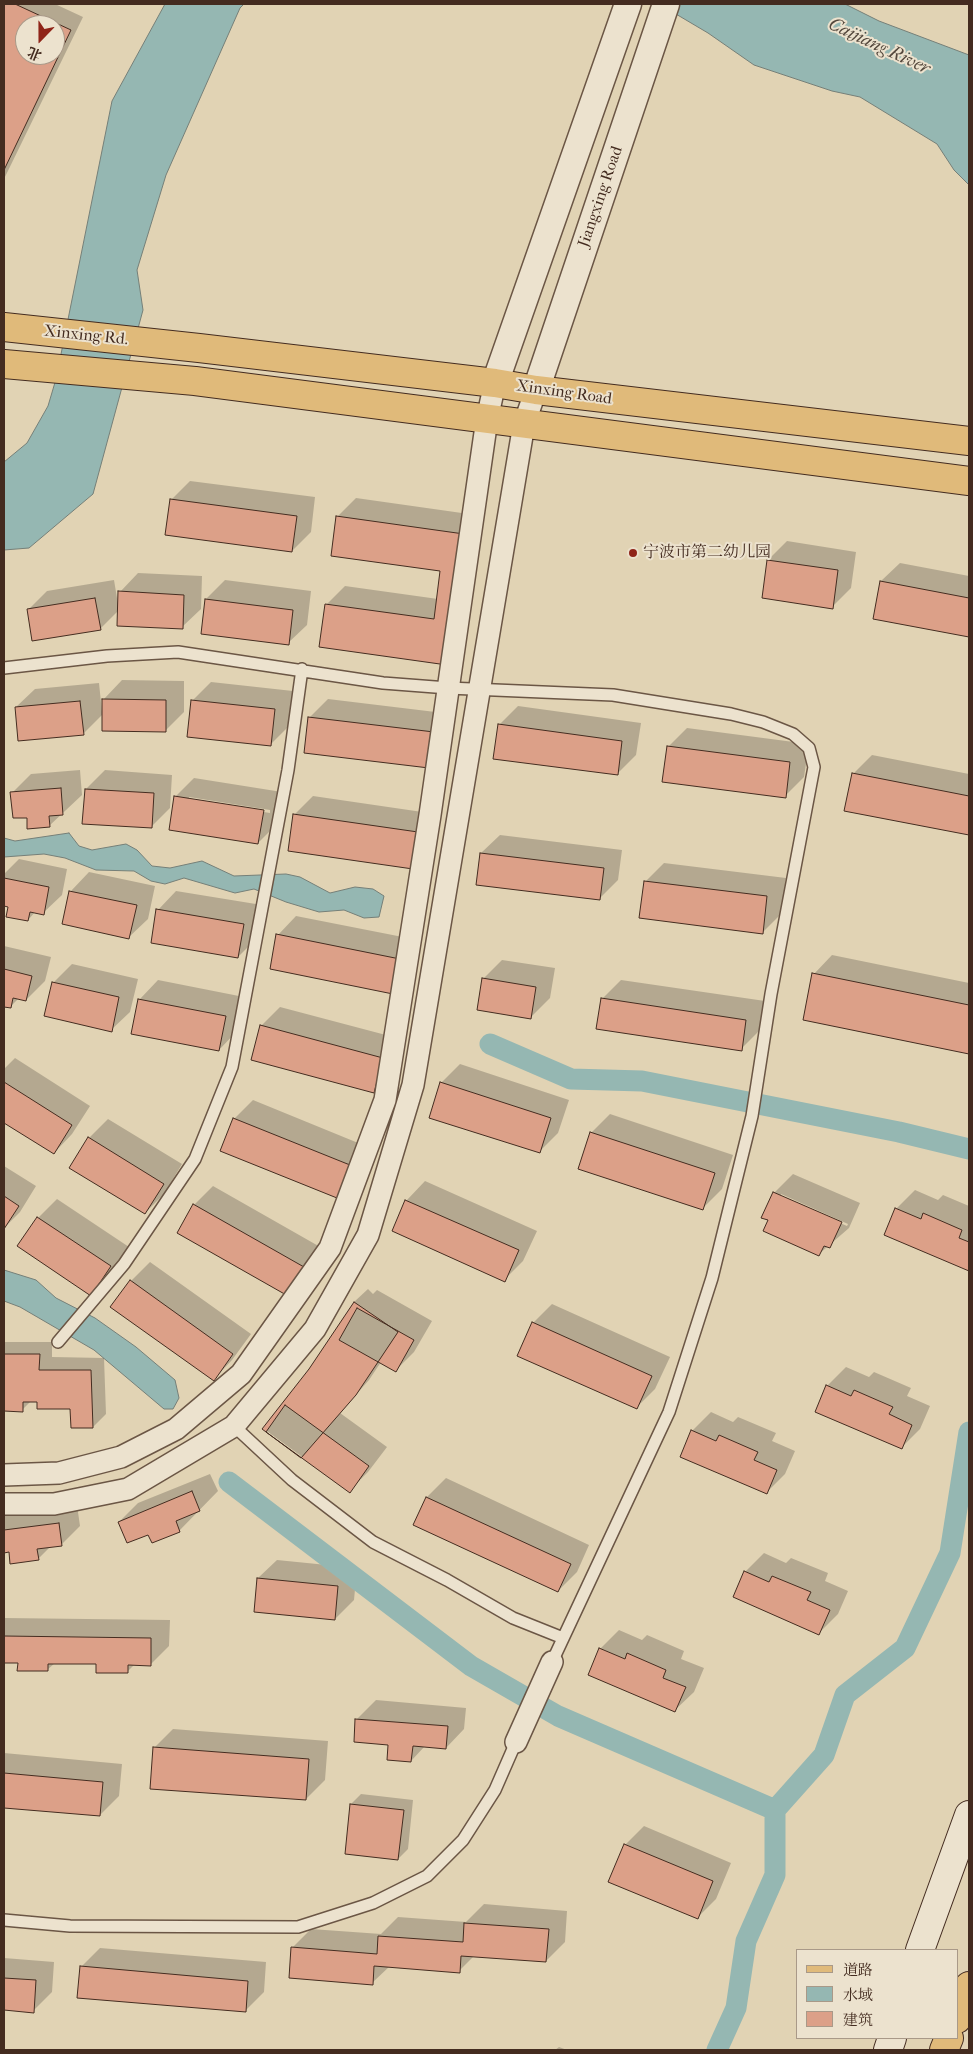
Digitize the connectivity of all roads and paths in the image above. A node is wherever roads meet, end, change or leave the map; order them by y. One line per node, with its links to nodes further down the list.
1 (628, 4): 6 (street)
2 (665, 9): 7 (street, Jiangxing Road)
3 (8, 328): 4 (main road, Xinxing Rd.)
4 (160, 344): 6 (main road, Xinxing Road)
5 (11, 365): 8 (main road)
6 (496, 383): 7 (main road, Xinxing Road); 8 (street)
7 (536, 390): 9 (street); 10 (main road, Xinxing Road)
8 (487, 419): 9 (main road); 14 (street)
9 (524, 424): 11 (main road); 15 (street)
10 (969, 441)
11 (969, 482)
12 (4, 668): 13 (lane)
13 (302, 670): 14 (lane); 16 (lane)
14 (448, 688): 15 (lane); 18 (street)
15 (478, 690): 17 (street); 20 (lane)
16 (58, 1342)
17 (234, 1426): 19 (street); 20 (lane)
18 (4, 1474)
19 (4, 1504)
20 (563, 1638): 21 (lane)
21 (552, 1662): 22 (street)
22 (516, 1742): 24 (lane)
23 (969, 1815): 25 (main road)
24 (4, 1920)
25 (920, 1949)
26 (969, 1986): 27 (main road)
27 (958, 2016)

